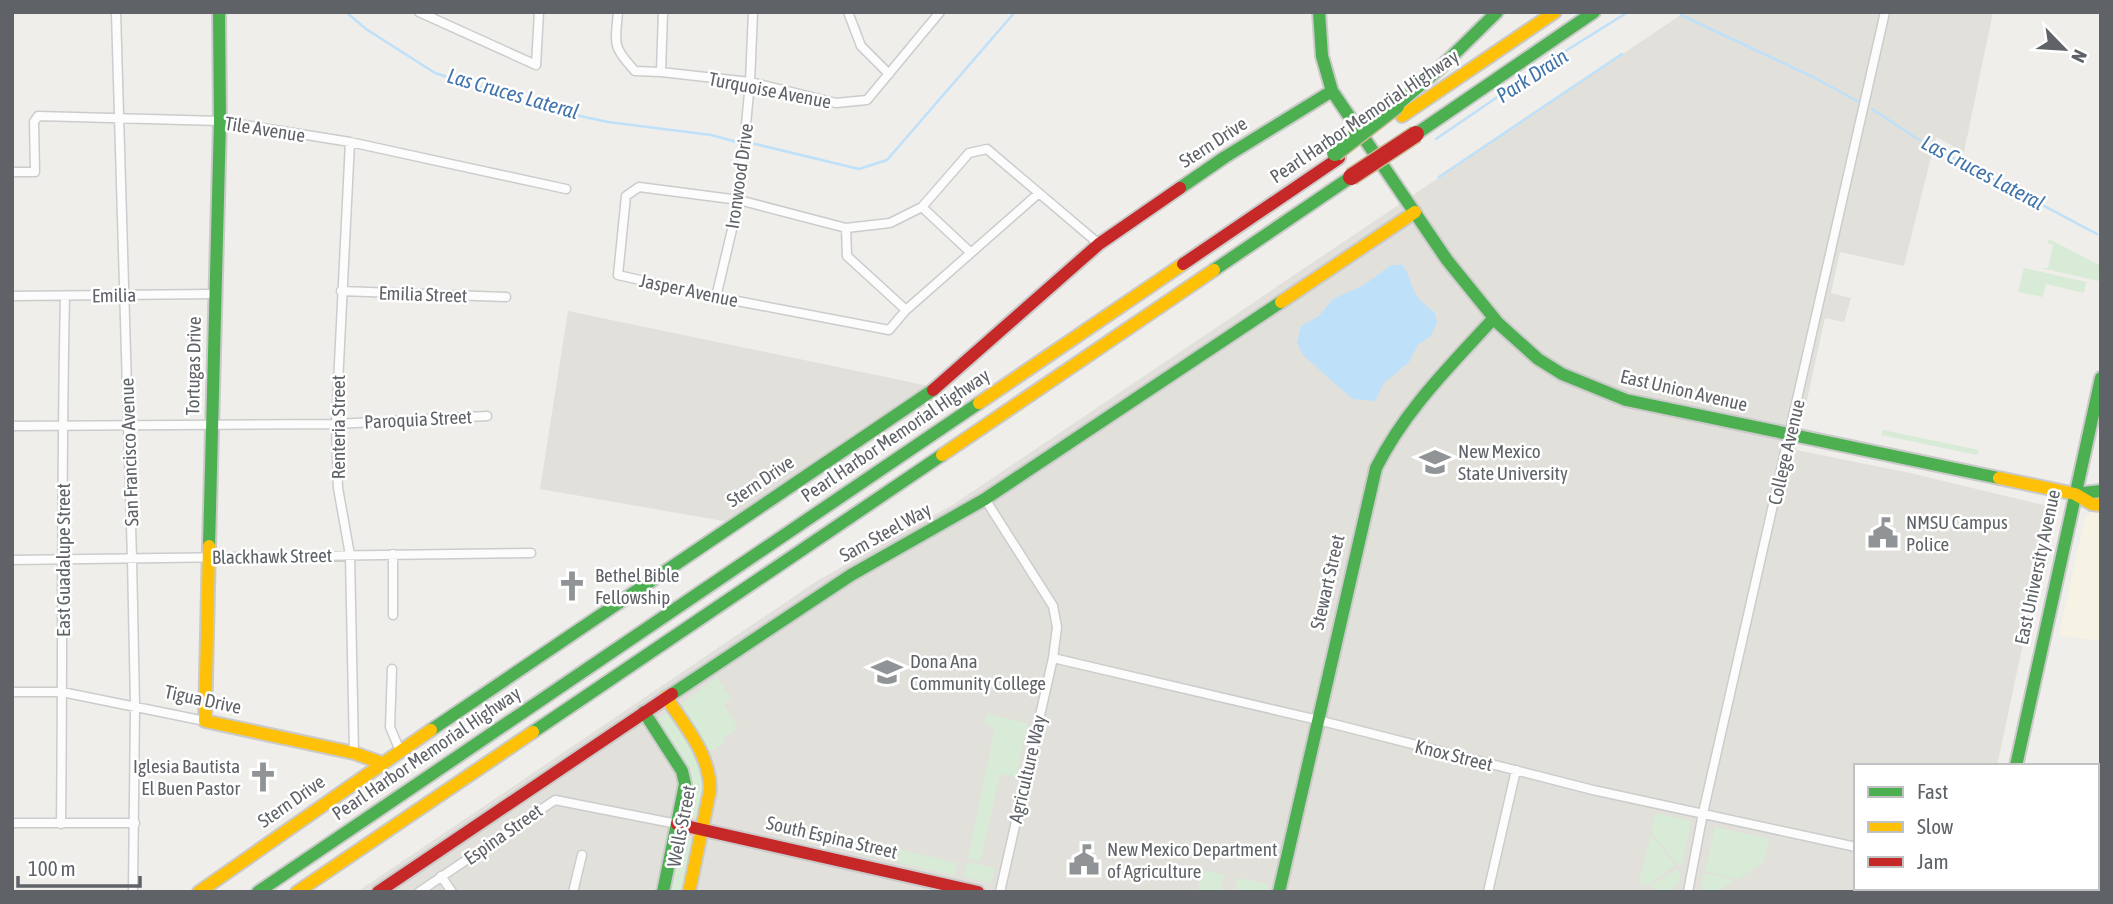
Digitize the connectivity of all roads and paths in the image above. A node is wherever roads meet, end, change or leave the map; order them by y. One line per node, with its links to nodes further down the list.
1 (116, 12): 22 (street, San Francisco Avenue)
2 (219, 12): 23 (main road, Tortugas Drive)
3 (419, 12): 4 (street)
4 (539, 12)
5 (618, 12): 17 (street, Turquoise Avenue)
6 (663, 12): 17 (street)
7 (753, 12): 19 (street, Ironwood Drive)
8 (848, 12): 18 (street)
9 (940, 12): 18 (street, Turquoise Avenue)
10 (1319, 12): 20 (main road, East Union Avenue)
11 (1496, 12): 21 (main road)
12 (1555, 12): 21 (main road, Pearl Harbor Memorial Highway)
13 (1594, 12): 16 (main road)
14 (1603, 12): 16 (main road)
15 (1885, 12): 50 (street, College Avenue)
16 (1532, 54): 89 (main road, bridge)
17 (661, 72): 19 (street, Turquoise Avenue)
18 (889, 74): 19 (street, Turquoise Avenue)
19 (750, 82): 28 (street, Ironwood Drive)
20 (1332, 91): 30 (main road, East Union Avenue); 32 (main road, Stern Drive)
21 (1399, 111): 88 (main road, Pearl Harbor Memorial Highway)
22 (119, 119): 23 (street, Tile Avenue); 25 (street, Tile Avenue); 36 (street, San Francisco Avenue)
23 (220, 121): 24 (street, Tile Avenue); 35 (main road, Tortugas Drive)
24 (349, 142): 26 (street, Tile Avenue); 34 (street, Renteria Street)
25 (12, 172)
26 (566, 189)
27 (1039, 193): 29 (street, Jasper Avenue); 32 (street, Jasper Avenue); 33 (street, Jasper Avenue)
28 (739, 200): 31 (street, Jasper Avenue); 40 (street, Ironwood Drive); 40 (street, Jasper Avenue)
29 (922, 207): 31 (street, Jasper Avenue); 33 (street)
30 (1415, 212): 42 (main road, East Union Avenue); 53 (main road, Sam Steel Way)
31 (846, 228): 41 (street)
32 (1099, 244): 72 (main road, Stern Drive)
33 (970, 253): 41 (street, Jasper Avenue)
34 (341, 291): 39 (street, Emilia Street); 45 (street, Renteria Street)
35 (215, 294): 36 (street, Emilia); 46 (main road, Tortugas Drive)
36 (124, 295): 38 (street, Emilia); 49 (street, San Francisco Avenue)
37 (12, 296): 38 (street, Emilia)
38 (65, 296): 48 (street, East Guadalupe Street)
39 (506, 297)
40 (716, 297): 41 (street, Jasper Avenue)
41 (906, 310)
42 (1493, 319): 50 (main road, East Union Avenue); 70 (main road, Stewart Street)
43 (2101, 378): 52 (main road, East University Avenue)
44 (488, 416): 45 (street, Paroquia Street)
45 (337, 424): 46 (street, Paroquia Street); 57 (street, Renteria Street)
46 (213, 425): 49 (street, Paroquia Street); 58 (main road, Tortugas Drive)
47 (12, 426): 48 (street, Paroquia Street)
48 (62, 426): 49 (street, Paroquia Street); 61 (street, East Guadalupe Street)
49 (128, 426): 59 (street, San Francisco Avenue)
50 (1790, 435): 52 (main road, East Union Avenue); 77 (street, College Avenue)
51 (2101, 491): 52 (main road)
52 (2075, 494): 54 (main road); 75 (main road, East University Avenue)
53 (985, 499): 63 (street, Agriculture Way); 67 (main road, Sam Steel Way)
54 (2101, 505)
55 (531, 553): 56 (street, Blackhawk Street)
56 (393, 554): 57 (street, Blackhawk Street); 62 (street)
57 (350, 555): 58 (street, Blackhawk Street); 73 (street, Renteria Street)
58 (210, 557): 59 (street, Blackhawk Street); 71 (main road, Tortugas Drive)
59 (132, 559): 61 (street, Blackhawk Street); 68 (street, San Francisco Avenue)
60 (12, 560): 61 (street, Blackhawk Street)
61 (64, 560): 66 (street, East Guadalupe Street)
62 (393, 615)
63 (1053, 658): 70 (street, Knox Street); 97 (street, Agriculture Way)
64 (392, 669): 72 (street)
65 (12, 692): 66 (street, Tigua Drive)
66 (62, 692): 68 (street, Tigua Drive); 80 (street, East Guadalupe Street)
67 (666, 698): 69 (main road, Sam Steel Way); 82 (main road, Wells Street)
68 (135, 705): 71 (street, Tigua Drive); 79 (street, San Francisco Avenue)
69 (644, 712): 81 (main road, Wells Street); 90 (main road, Sam Steel Way)
70 (1318, 720): 76 (street, Knox Street); 98 (main road, Stewart Street)
71 (205, 721): 73 (main road, Tigua Drive)
72 (400, 751): 74 (main road, Stern Drive)
73 (354, 753): 74 (main road, Tigua Drive)
74 (382, 763): 87 (main road, Stern Drive)
75 (2016, 764)
76 (1516, 770): 77 (street, Knox Street); 99 (street)
77 (1703, 813): 83 (street, Knox Street); 100 (street, College Avenue)
78 (12, 823): 80 (street)
79 (135, 823): 80 (street); 86 (street, San Francisco Avenue)
80 (61, 824)
81 (677, 824): 82 (main road, South Espina Street); 85 (street, Espina Street); 94 (main road, Wells Street)
82 (702, 830): 95 (main road, Wells Street); 96 (main road, South Espina Street)
83 (1854, 847)
84 (582, 855): 93 (street)
85 (441, 876): 91 (street, Espina Street); 92 (street)
86 (132, 892)
87 (199, 892)
88 (258, 892)
89 (298, 892)
90 (378, 892)
91 (419, 892)
92 (452, 892)
93 (573, 892)
94 (663, 892)
95 (689, 892)
96 (978, 892)
97 (1000, 892)
98 (1279, 892)
99 (1488, 892)
100 (1688, 892)

